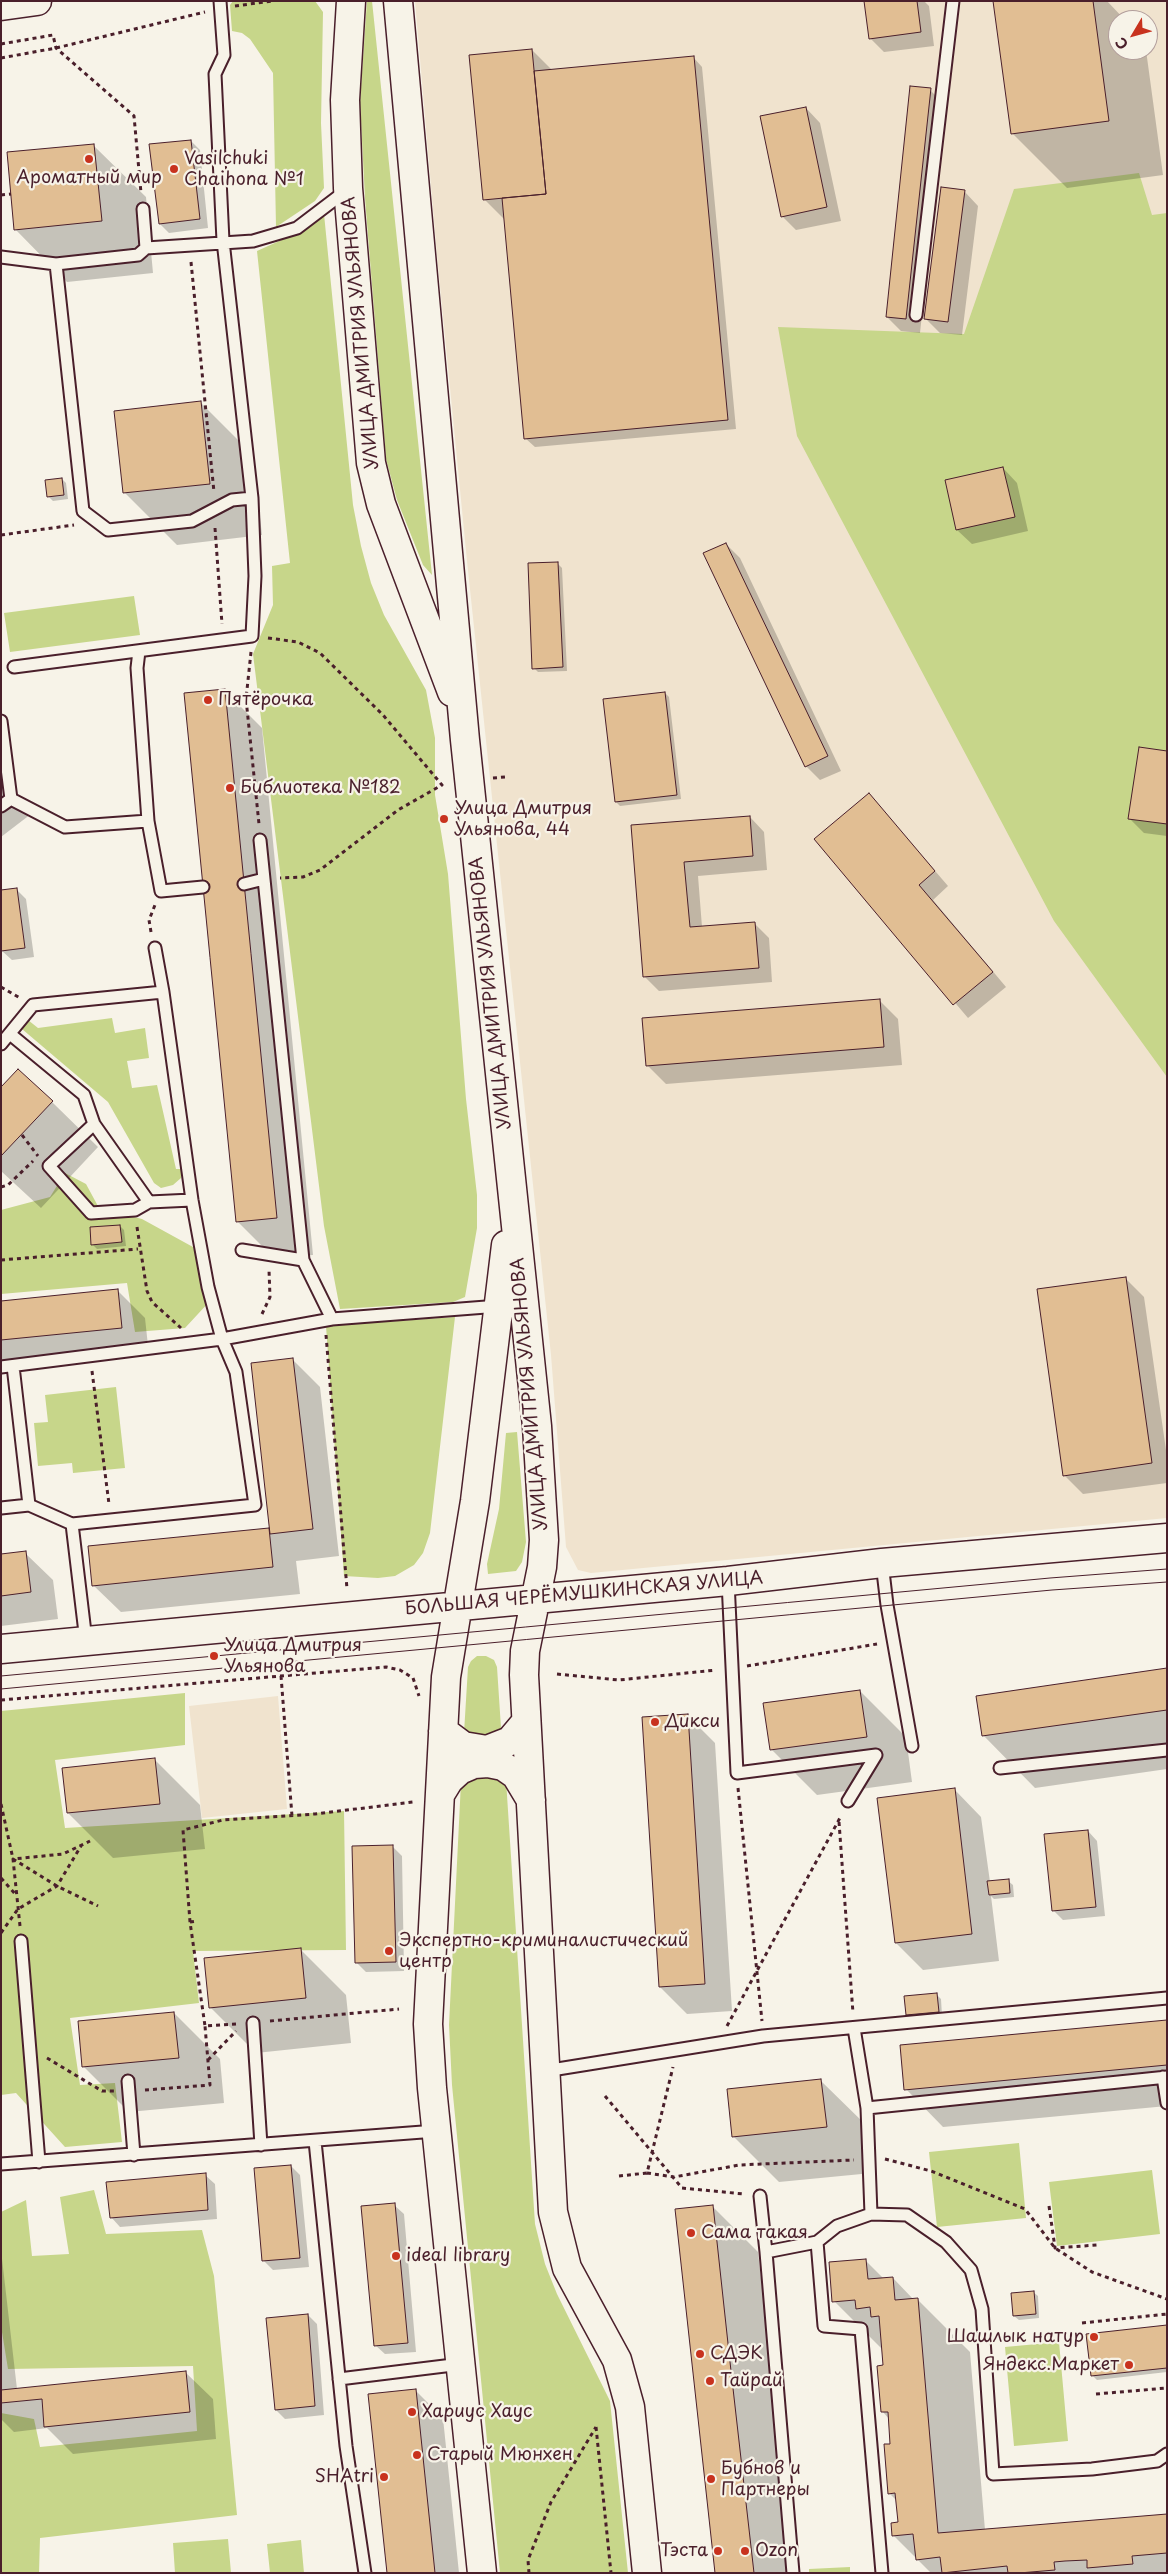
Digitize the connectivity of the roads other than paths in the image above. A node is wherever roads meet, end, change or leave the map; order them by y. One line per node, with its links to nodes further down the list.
1 (37, 1): 6 (main road)
2 (351, 1): 7 (main road, УЛИЦА ДМИТРИЯ УЛЬЯНОВА)
3 (398, 1): 18 (main road, УЛИЦА ДМИТРИЯ УЛЬЯНОВА)
4 (953, 1): 13 (lane)
5 (221, 4): 9 (lane)
6 (1, 6)
7 (348, 188): 9 (lane); 18 (main road, УЛИЦА ДМИТРИЯ УЛЬЯНОВА)
8 (142, 209): 10 (lane)
9 (223, 241): 10 (lane); 14 (lane)
10 (146, 248): 12 (lane)
11 (1, 257): 12 (lane)
12 (56, 264): 14 (lane)
13 (916, 315)
14 (252, 498): 15 (lane)
15 (139, 650): 16 (lane); 20 (lane)
16 (14, 667)
17 (1, 721): 19 (lane)
18 (465, 740): 30 (main road, УЛИЦА ДМИТРИЯ УЛЬЯНОВА)
19 (6, 802): 20 (lane)
20 (148, 821): 24 (lane)
21 (260, 840): 22 (lane)
22 (264, 879): 23 (lane); 34 (lane)
23 (244, 884)
24 (203, 887)
25 (155, 948): 26 (lane)
26 (163, 992): 27 (lane); 31 (lane)
27 (10, 1034): 28 (lane); 29 (lane)
28 (1, 1044)
29 (94, 1124): 32 (lane); 32 (lane)
30 (510, 1187): 35 (main road, УЛИЦА ДМИТРИЯ УЛЬЯНОВА); 45 (main road, УЛИЦА ДМИТРИЯ УЛЬЯНОВА)
31 (192, 1200): 32 (lane); 37 (lane)
32 (149, 1202)
33 (242, 1250): 34 (lane)
34 (303, 1260): 36 (lane)
35 (498, 1306): 36 (lane); 46 (main road, УЛИЦА ДМИТРИЯ УЛЬЯНОВА)
36 (328, 1320): 37 (lane)
37 (222, 1339): 38 (lane); 41 (lane)
38 (7, 1366): 39 (lane)
39 (29, 1506): 40 (lane); 41 (lane)
40 (1, 1508)
41 (72, 1524): 47 (lane)
42 (1167, 1538): 43 (main road, БОЛЬШАЯ ЧЕРЁМУШКИНСКАЯ УЛИЦА)
43 (882, 1563): 44 (main road, БОЛЬШАЯ ЧЕРЁМУШКИНСКАЯ УЛИЦА); 51 (lane)
44 (728, 1580): 45 (main road, БОЛЬШАЯ ЧЕРЁМУШКИНСКАЯ УЛИЦА); 56 (lane)
45 (536, 1598): 46 (main road, БОЛЬШАЯ ЧЕРЁМУШКИНСКАЯ УЛИЦА); 49 (main road, УЛИЦА ДМИТРИЯ УЛЬЯНОВА)
46 (457, 1606): 47 (main road, БОЛЬШАЯ ЧЕРЁМУШКИНСКАЯ УЛИЦА); 50 (main road, УЛИЦА ДМИТРИЯ УЛЬЯНОВА)
47 (86, 1641): 48 (main road, БОЛЬШАЯ ЧЕРЁМУШКИНСКАЯ УЛИЦА)
48 (1, 1649)
49 (526, 1722): 50 (main road); 55 (main road, УЛИЦА ДМИТРИЯ УЛЬЯНОВА)
50 (443, 1731): 54 (main road, УЛИЦА ДМИТРИЯ УЛЬЯНОВА)
51 (912, 1746)
52 (1167, 1750): 53 (lane)
53 (1000, 1768)
54 (441, 1793): 55 (main road); 66 (main road, УЛИЦА ДМИТРИЯ УЛЬЯНОВА)
55 (531, 1800): 61 (main road, УЛИЦА ДМИТРИЯ УЛЬЯНОВА)
56 (848, 1801)
57 (21, 1941): 70 (lane)
58 (1167, 1998): 60 (lane)
59 (253, 2023): 68 (lane)
60 (854, 2028): 61 (lane); 65 (lane)
61 (544, 2071): 81 (main road, УЛИЦА ДМИТРИЯ УЛЬЯНОВА)
62 (1165, 2077): 64 (lane); 65 (lane)
63 (128, 2081): 69 (lane)
64 (1167, 2103)
65 (867, 2108): 73 (lane)
66 (436, 2132): 67 (lane); 76 (main road, УЛИЦА ДМИТРИЯ УЛЬЯНОВА)
67 (315, 2141): 68 (lane); 77 (lane)
68 (261, 2145): 69 (lane)
69 (134, 2155): 70 (lane)
70 (39, 2162): 71 (lane)
71 (1, 2164)
72 (760, 2196): 75 (lane)
73 (871, 2214): 74 (lane); 78 (lane)
74 (817, 2242): 75 (lane); 83 (lane)
75 (766, 2252): 82 (lane)
76 (461, 2364): 77 (lane); 80 (main road, УЛИЦА ДМИТРИЯ УЛЬЯНОВА)
77 (339, 2379): 79 (lane)
78 (1167, 2454)
79 (365, 2573)
80 (482, 2573)
81 (647, 2573)
82 (794, 2573)
83 (882, 2573)

